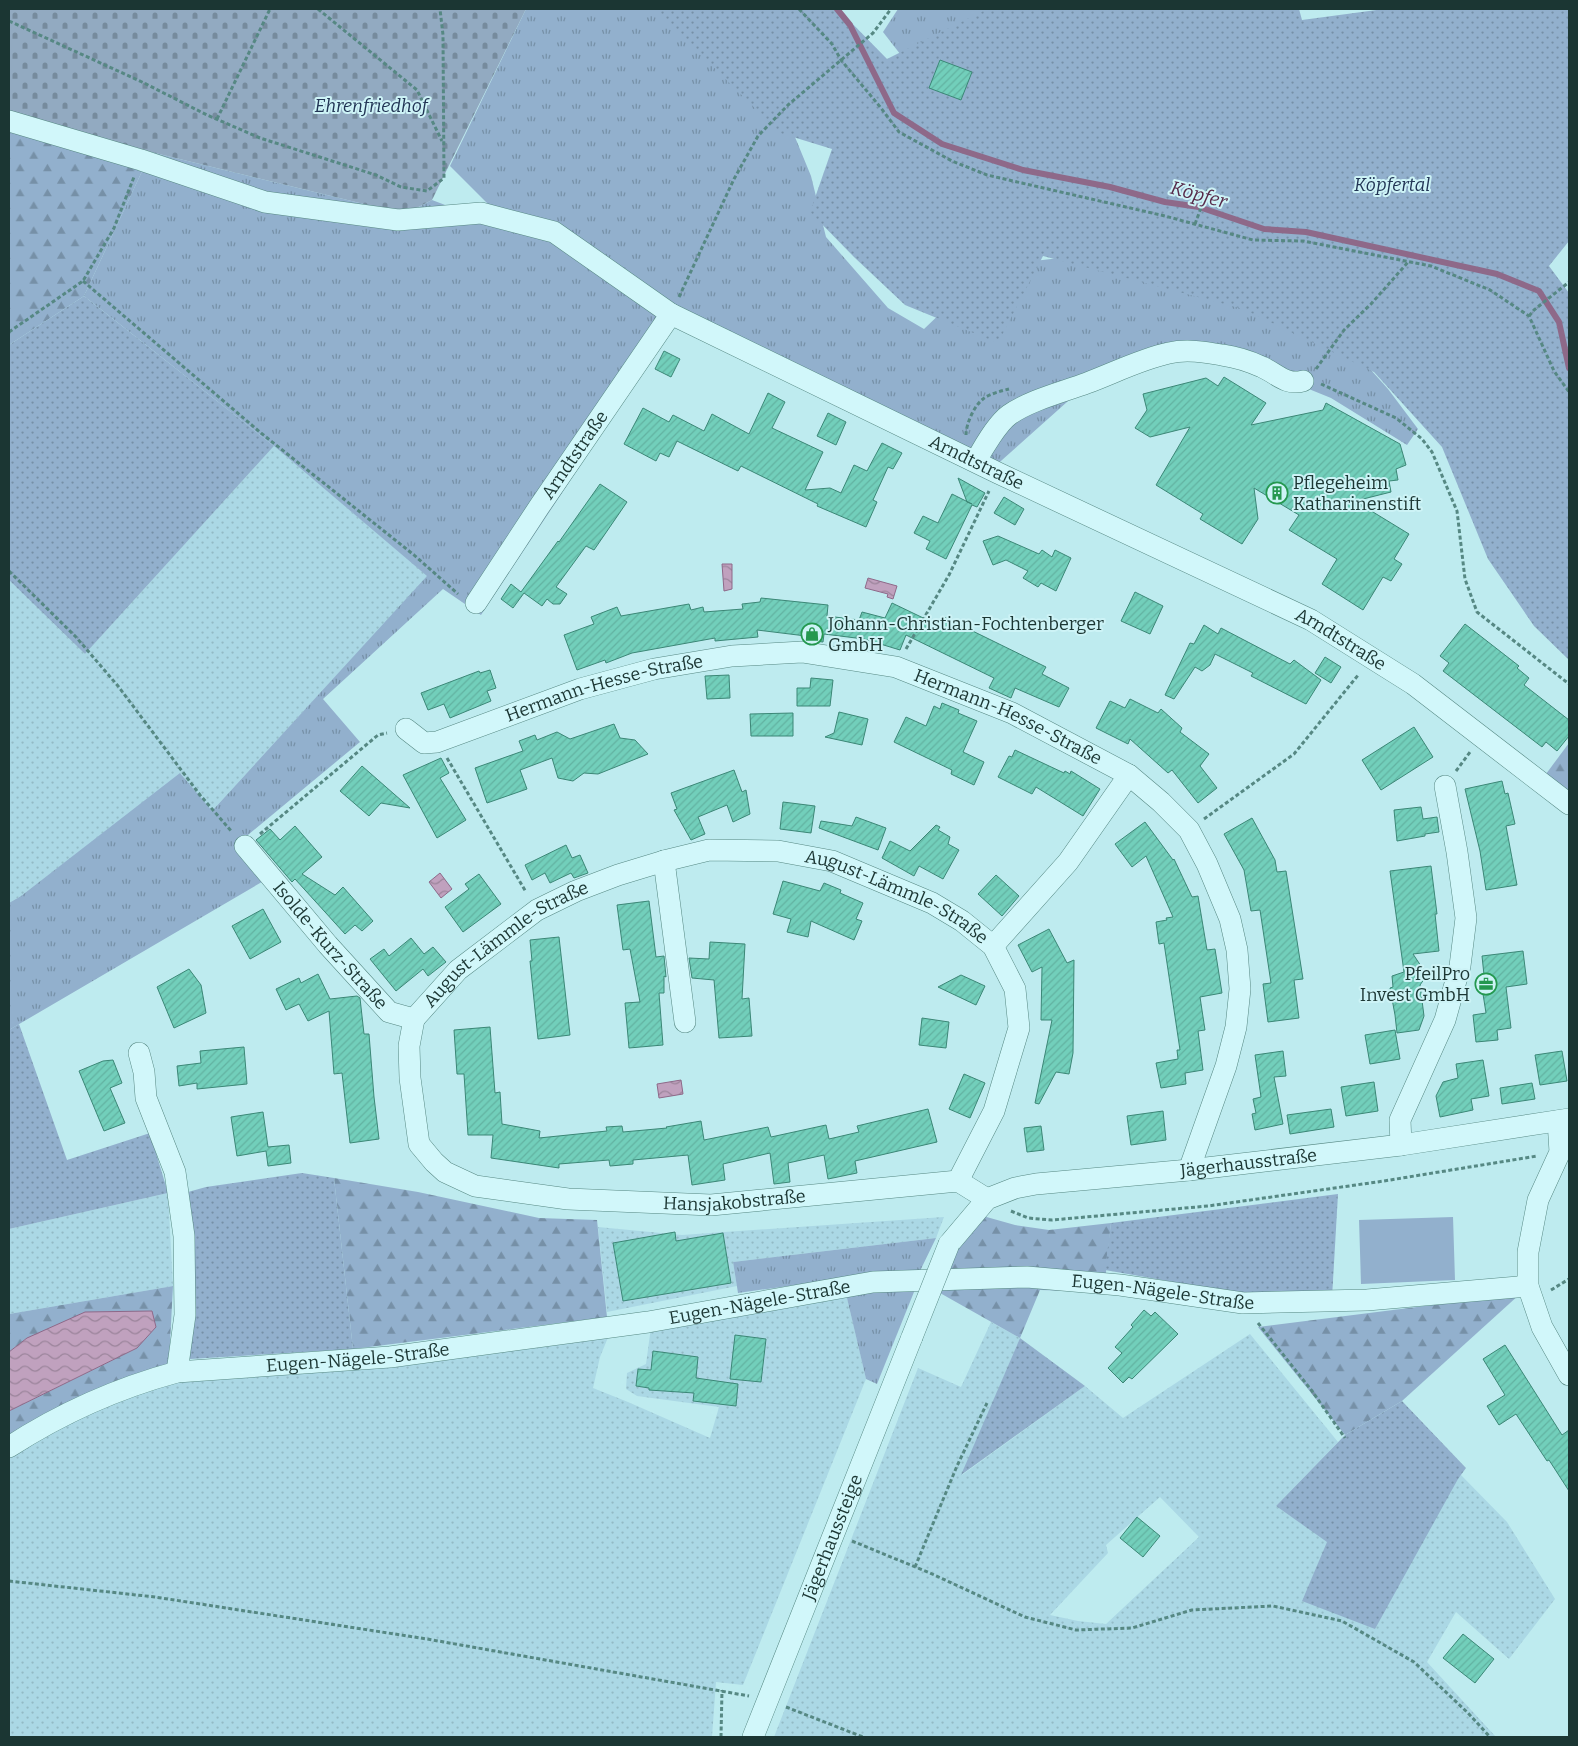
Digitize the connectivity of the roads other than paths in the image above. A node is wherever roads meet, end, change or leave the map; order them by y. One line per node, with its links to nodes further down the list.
1 (9, 121): 2 (street)
2 (671, 314): 4 (street, Arndtstraße); 5 (street, Arndtstraße)
3 (1303, 381): 4 (street)
4 (976, 461): 9 (street, Arndtstraße)
5 (476, 603)
6 (406, 729): 7 (street, Hermann-Hesse-Straße)
7 (1129, 775): 12 (street); 18 (street, Hermann-Hesse-Straße)
8 (1445, 786): 17 (street)
9 (1569, 804)
10 (245, 846): 13 (street, Isolde-Kurz-Straße)
11 (664, 861): 12 (street, August-Lämmle-Straße); 13 (street, August-Lämmle-Straße); 14 (street)
12 (994, 946): 19 (street, August-Lämmle-Straße)
13 (414, 1019): 19 (street, Hansjakobstraße)
14 (685, 1022)
15 (139, 1052): 23 (street)
16 (1564, 1120): 17 (street, Jägerhausstraße); 22 (street)
17 (1401, 1145): 18 (street, Jägerhausstraße)
18 (1189, 1170): 20 (street, Jägerhausstraße)
19 (958, 1181): 20 (street)
20 (987, 1200): 21 (street, Jägerhausstraße)
21 (949, 1244): 26 (street, Jägerhaussteige, bridge)
22 (1528, 1286): 23 (street, Eugen-Nägele-Straße); 24 (street)
23 (177, 1372): 25 (street, Eugen-Nägele-Straße)
24 (1569, 1375)
25 (9, 1447)
26 (753, 1737)

